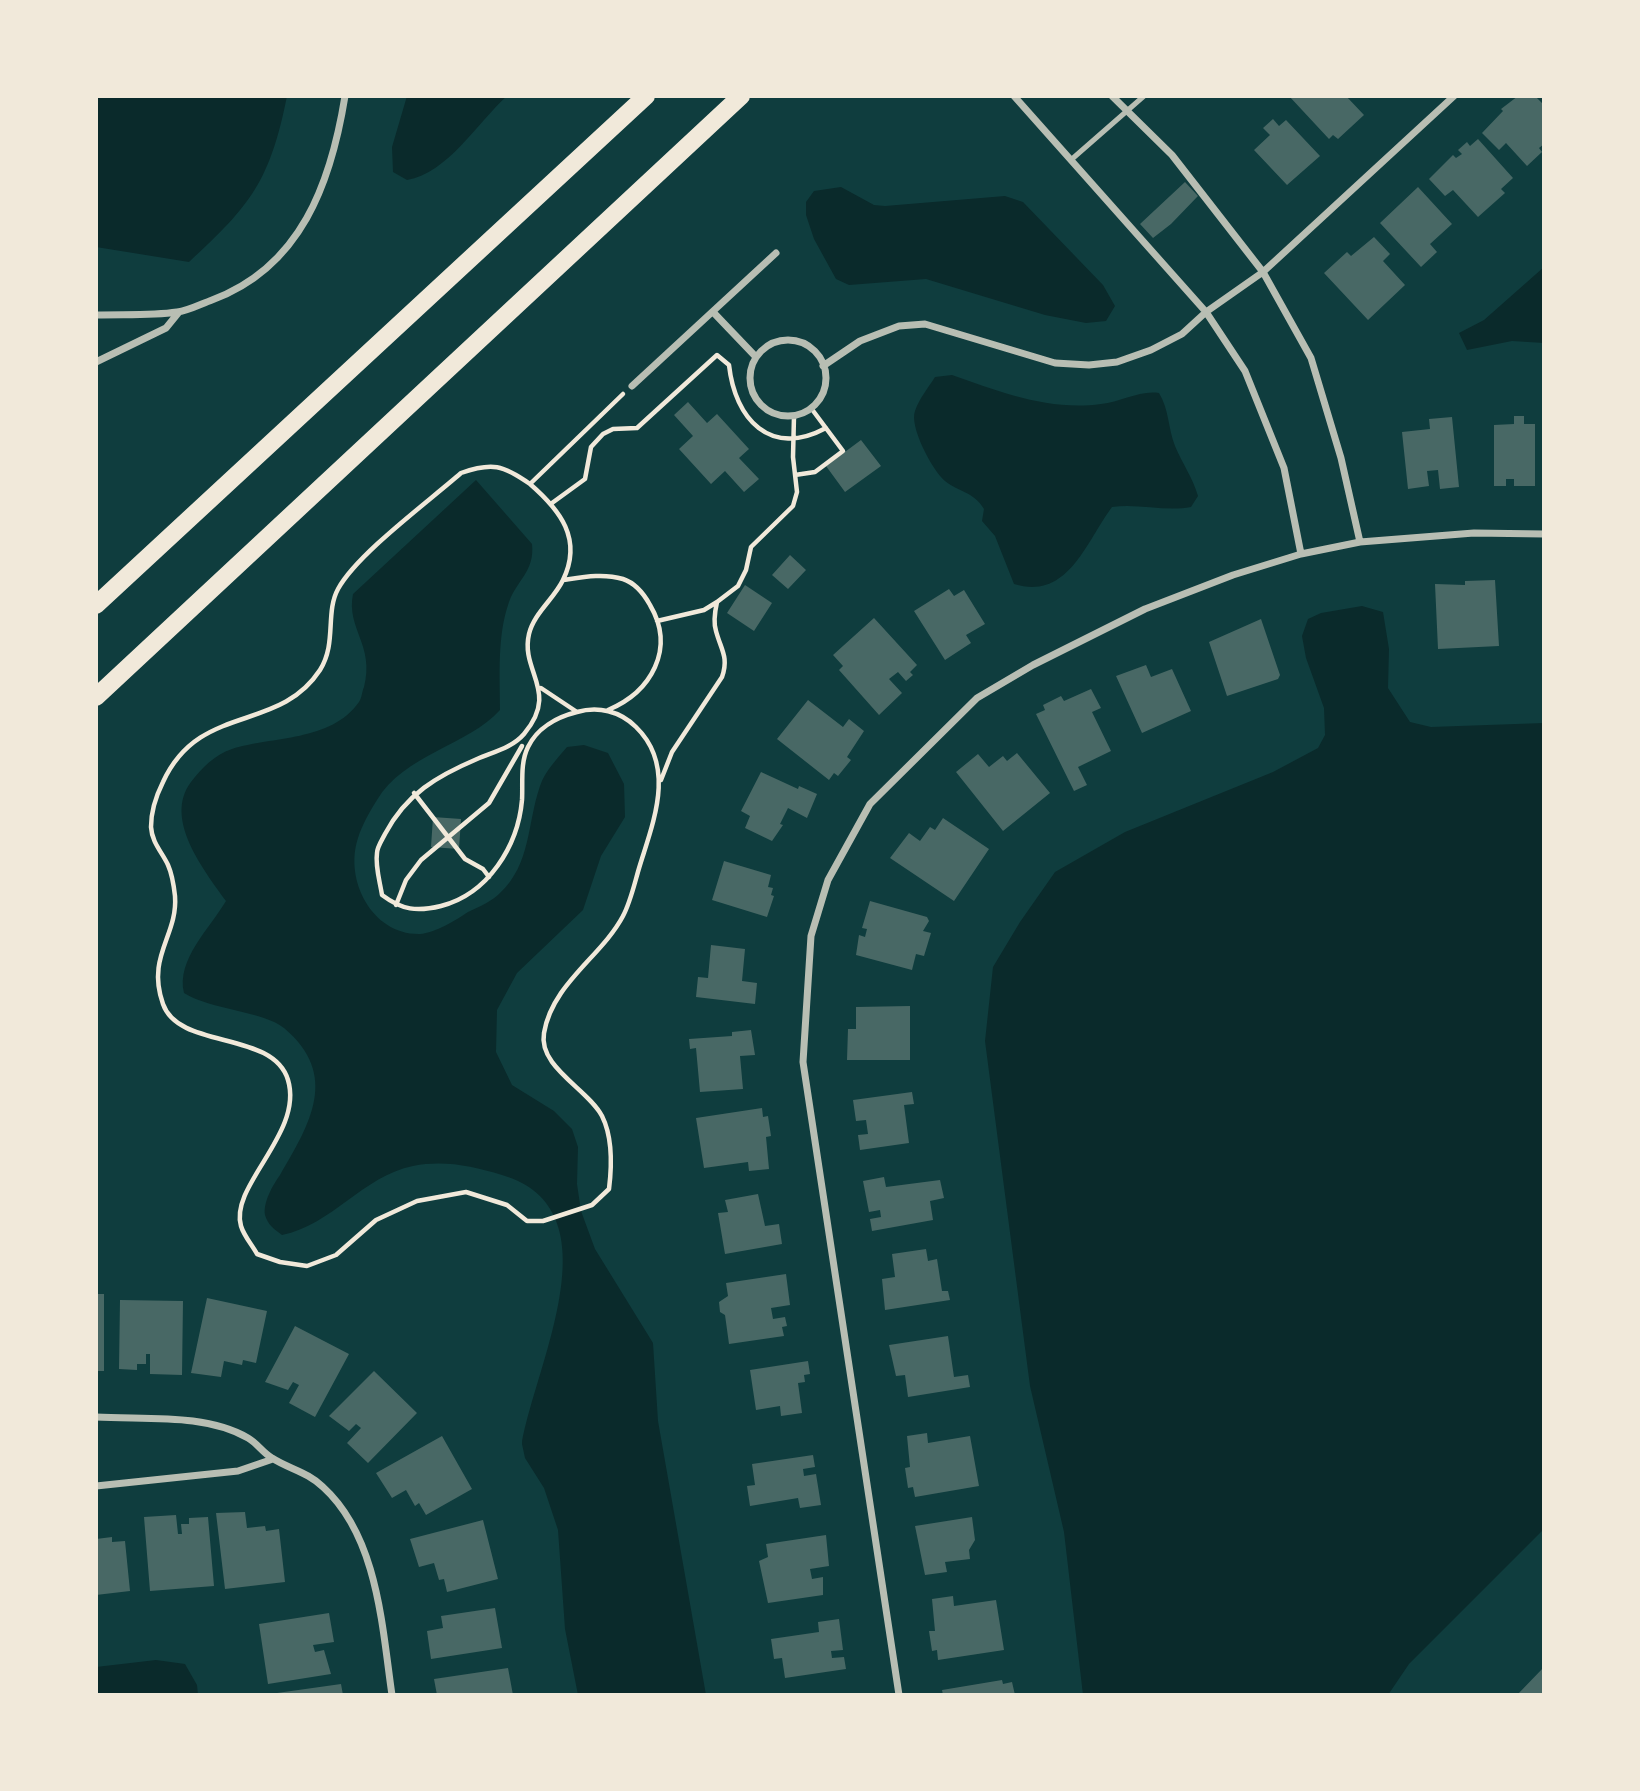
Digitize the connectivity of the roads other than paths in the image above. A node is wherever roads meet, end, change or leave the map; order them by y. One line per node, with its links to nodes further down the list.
1 (345, 96): 12 (street)
2 (646, 96): 23 (main road)
3 (741, 96): 24 (main road)
4 (1014, 96): 9 (street)
5 (1112, 96): 8 (street)
6 (1144, 96): 8 (lane)
7 (1454, 96): 11 (street)
8 (1127, 112): 9 (lane); 11 (street)
9 (1072, 159): 14 (street)
10 (776, 253): 13 (street)
11 (1263, 272): 14 (street); 21 (street)
12 (179, 312): 15 (street); 17 (street)
13 (713, 312): 16 (street); 19 (street)
14 (1206, 312): 18 (street); 22 (street)
15 (96, 315)
16 (756, 357): 18 (street); 18 (street)
17 (96, 362)
18 (824, 366)
19 (632, 386)
20 (1544, 534): 21 (street)
21 (1360, 542): 22 (street)
22 (1301, 554): 29 (street)
23 (96, 605)
24 (96, 697)
25 (96, 1417): 26 (street)
26 (273, 1459): 27 (street); 28 (street)
27 (96, 1486)
28 (392, 1695)
29 (899, 1695)

